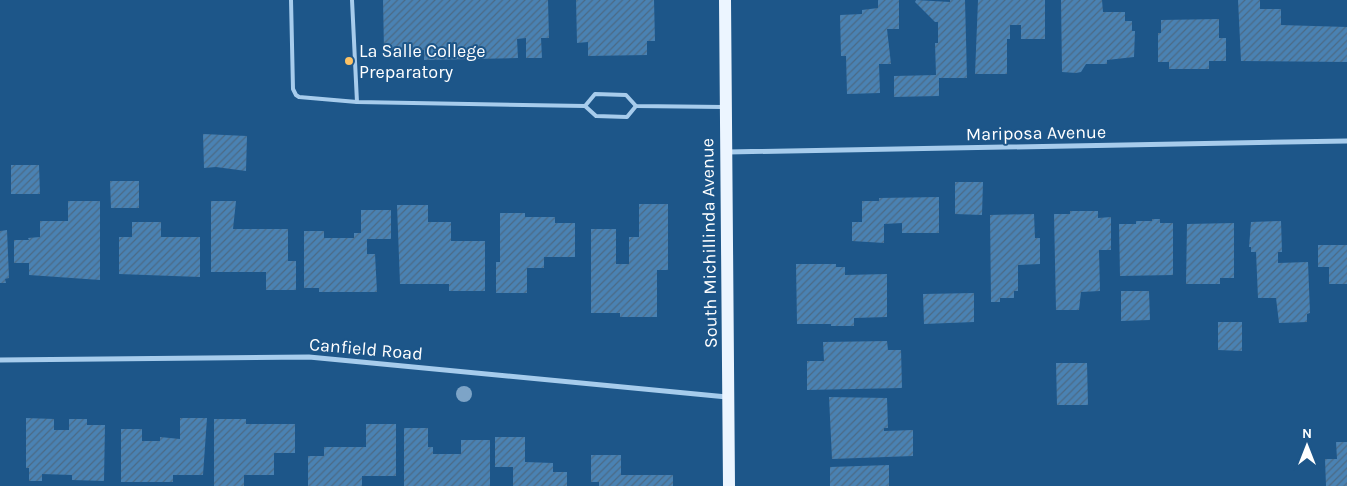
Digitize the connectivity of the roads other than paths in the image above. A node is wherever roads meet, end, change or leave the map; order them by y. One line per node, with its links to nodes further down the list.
1 (292, 0): 4 (lane)
2 (352, 0): 4 (lane)
3 (725, 0): 7 (main road, South Michillinda Avenue)
4 (357, 102): 5 (lane)
5 (585, 106): 6 (lane); 6 (lane)
6 (636, 106): 7 (lane)
7 (724, 107): 9 (main road, South Michillinda Avenue)
8 (1347, 141): 9 (street, Mariposa Avenue)
9 (725, 152): 11 (main road, South Michillinda Avenue)
10 (0, 360): 11 (street, Canfield Road)
11 (728, 398): 12 (main road, South Michillinda Avenue)
12 (729, 486)

